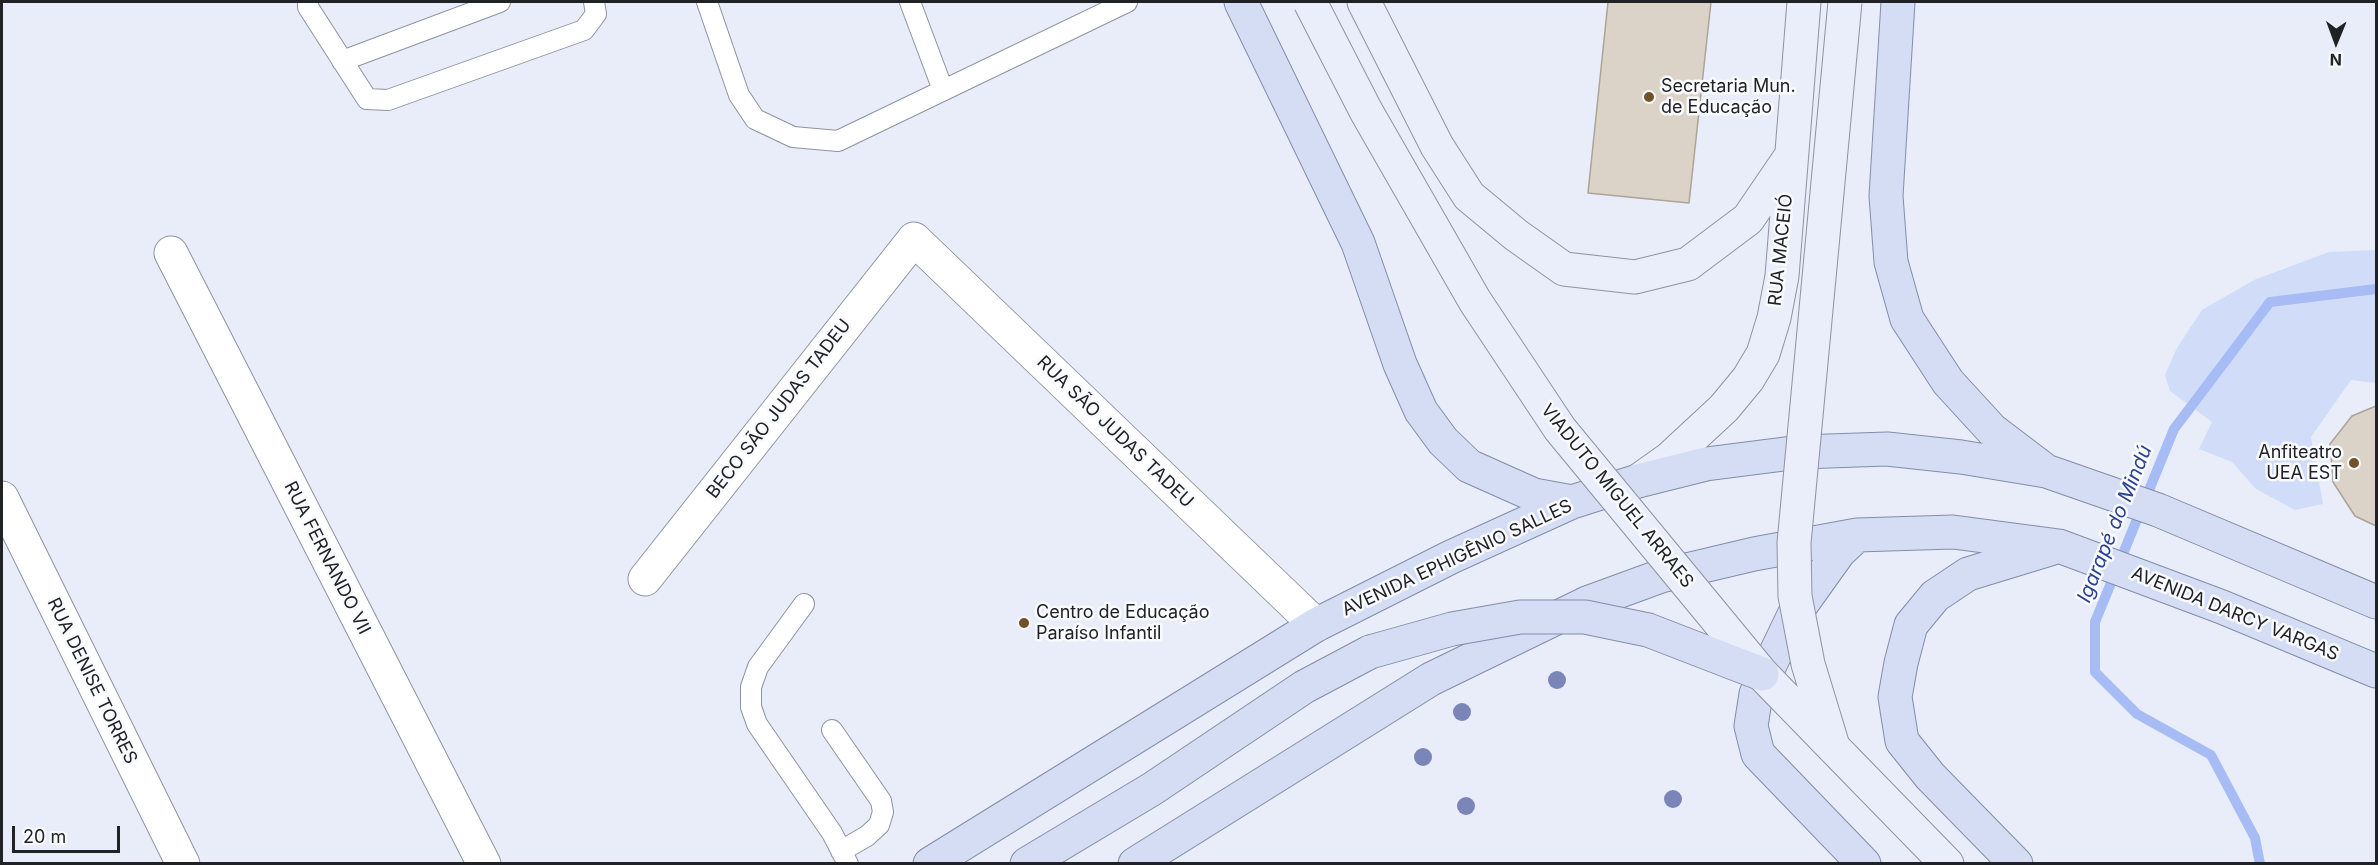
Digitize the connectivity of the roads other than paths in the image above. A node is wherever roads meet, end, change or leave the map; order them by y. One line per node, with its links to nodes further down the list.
1 (308, 2): 13 (lane)
2 (500, 2): 13 (lane)
3 (594, 2): 13 (lane)
4 (707, 2): 14 (lane)
5 (910, 2): 14 (lane)
6 (1126, 2): 14 (lane)
7 (1241, 2): 21 (main road)
8 (1310, 2): 29 (main road, VIADUTO MIGUEL ARRAES, bridge)
9 (1364, 2): 15 (main road)
10 (1804, 2): 15 (main road, RUA MACEIÓ)
11 (1845, 2): 31 (main road, VIADUTO MIGUEL ARRAES, bridge)
12 (1898, 2): 18 (main road)
13 (342, 61)
14 (943, 90)
15 (1791, 156): 19 (main road, RUA MACEIÓ)
16 (914, 239): 24 (street, BECO SÃO JUDAS TADEU); 27 (street, RUA SÃO JUDAS TADEU)
17 (171, 253): 34 (street, RUA FERNANDO VII)
18 (2046, 471): 19 (main road, AVENIDA EPHIGÊNIO SALLES); 25 (main road)
19 (1638, 481): 21 (main road, AVENIDA EPHIGÊNIO SALLES)
20 (2, 498): 33 (street, RUA DENISE TORRES)
21 (1572, 502): 27 (main road, AVENIDA EPHIGÊNIO SALLES)
22 (1857, 535): 23 (main road); 37 (main road); 38 (main road)
23 (2059, 546): 28 (main road, AVENIDA DARCY VARGAS); 40 (main road)
24 (645, 579)
25 (2376, 602)
26 (804, 604): 32 (lane)
27 (1316, 625): 35 (main road, AVENIDA EPHIGÊNIO SALLES)
28 (2376, 672)
29 (1762, 674): 31 (main road, VIADUTO MIGUEL ARRAES, bridge); 36 (main road, bridge)
30 (832, 730): 32 (lane)
31 (1833, 747): 39 (main road, VIADUTO MIGUEL ARRAES)
32 (845, 857)
33 (183, 864)
34 (484, 864)
35 (930, 864)
36 (1027, 864)
37 (1135, 864)
38 (1864, 864)
39 (1947, 864)
40 (2016, 864)

